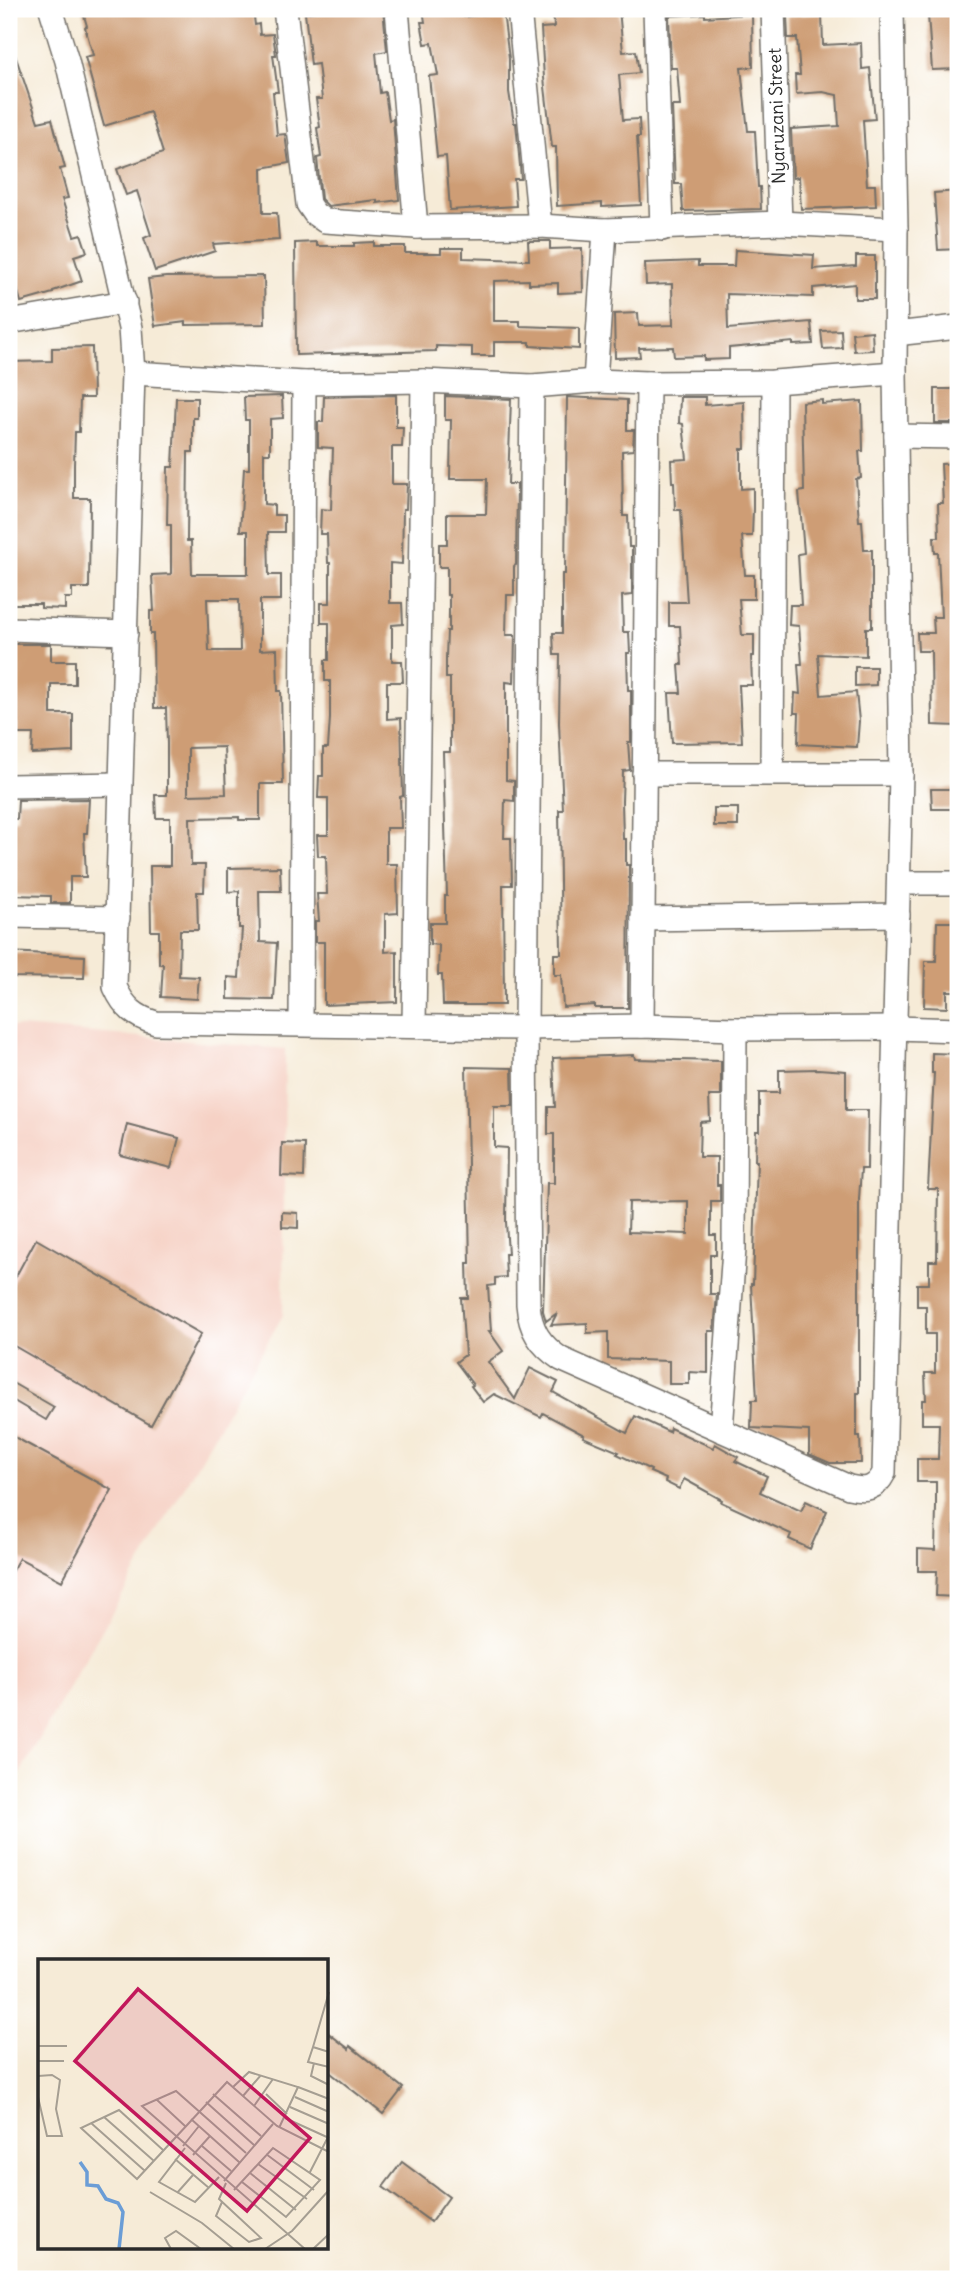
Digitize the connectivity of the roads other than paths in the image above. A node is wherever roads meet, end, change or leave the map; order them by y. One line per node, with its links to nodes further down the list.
1 (51, 9): 14 (street)
2 (285, 9): 10 (street)
3 (397, 9): 10 (street)
4 (519, 9): 9 (street)
5 (655, 9): 11 (street)
6 (773, 9): 8 (street, Nyaruzani Street)
7 (892, 9): 12 (street)
8 (780, 223): 11 (street); 12 (street)
9 (540, 226): 10 (street); 13 (street)
10 (416, 227)
11 (662, 229): 13 (street)
12 (896, 229): 17 (street)
13 (605, 230): 21 (street)
14 (125, 302): 15 (street); 18 (street)
15 (9, 321)
16 (958, 327): 17 (street)
17 (895, 334): 19 (street)
18 (133, 373): 23 (street); 29 (street)
19 (895, 373): 22 (street); 26 (street)
20 (423, 381): 23 (street); 25 (street); 42 (street)
21 (595, 381): 24 (street); 25 (street)
22 (774, 382): 24 (street); 30 (street)
23 (304, 383): 41 (street)
24 (648, 383): 31 (street)
25 (532, 386): 44 (street)
26 (896, 436): 27 (street); 32 (street)
27 (958, 437)
28 (9, 629): 29 (street)
29 (126, 633): 33 (street)
30 (772, 773): 31 (street); 32 (street)
31 (644, 774): 40 (street)
32 (901, 774): 35 (street)
33 (120, 784): 34 (street); 39 (street)
34 (9, 786)
35 (899, 883): 36 (street); 37 (street)
36 (958, 883)
37 (898, 915): 40 (street); 45 (street)
38 (9, 916): 39 (street)
39 (118, 918): 41 (street)
40 (643, 919): 43 (street)
41 (301, 1024): 42 (street)
42 (414, 1025): 44 (street)
43 (642, 1026): 44 (street); 46 (street)
44 (526, 1028): 48 (street)
45 (895, 1028): 46 (street); 47 (street); 48 (street)
46 (735, 1029): 48 (street)
47 (958, 1030)
48 (721, 1430)

